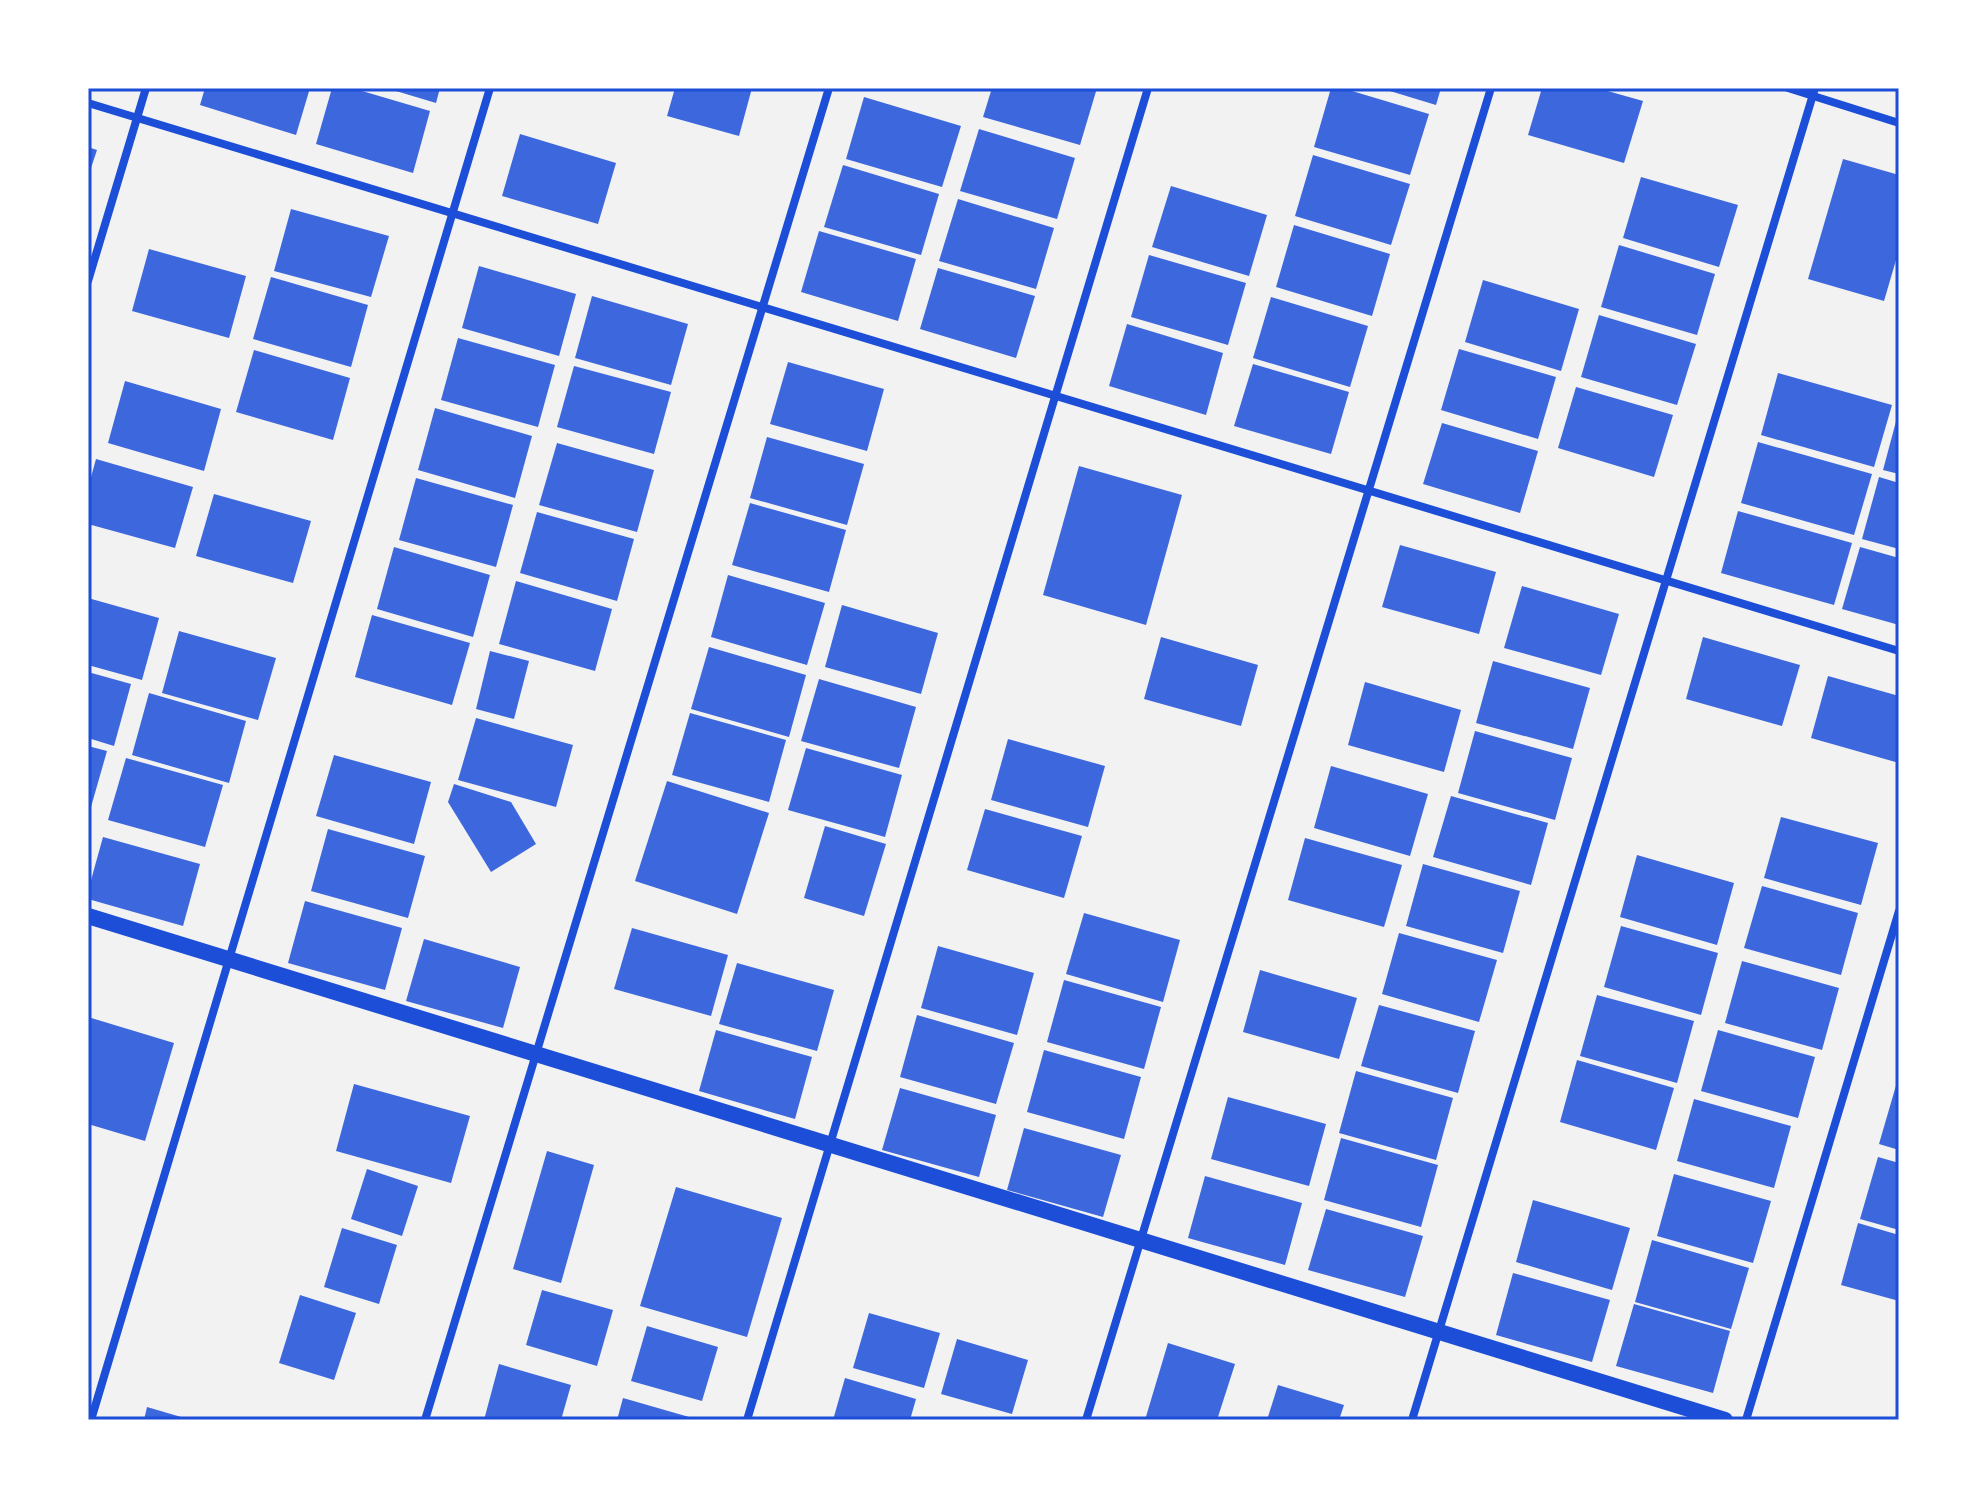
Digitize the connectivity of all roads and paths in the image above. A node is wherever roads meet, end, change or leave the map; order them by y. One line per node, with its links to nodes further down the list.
1 (146, 88): 9 (street)
2 (490, 88): 11 (street)
3 (829, 88): 13 (street)
4 (1148, 88): 14 (street)
5 (1491, 88): 15 (street)
6 (1788, 88): 7 (street)
7 (1814, 92): 10 (street); 16 (street)
8 (88, 103): 9 (street)
9 (137, 118): 11 (street); 12 (street)
10 (1899, 123)
11 (452, 213): 13 (street); 20 (street)
12 (88, 281)
13 (762, 307): 14 (street); 21 (street)
14 (1056, 396): 15 (street); 22 (street)
15 (1369, 490): 16 (street); 23 (street)
16 (1666, 580): 17 (street); 24 (street)
17 (1899, 651)
18 (1899, 911): 31 (street)
19 (88, 916): 20 (main road)
20 (229, 960): 21 (main road); 25 (street)
21 (536, 1054): 22 (main road); 26 (street)
22 (830, 1144): 23 (main road); 27 (street)
23 (1141, 1240): 24 (main road); 28 (street)
24 (1439, 1332): 29 (street); 30 (main road)
25 (91, 1420)
26 (425, 1420)
27 (747, 1420)
28 (1086, 1420)
29 (1412, 1420)
30 (1725, 1420)
31 (1746, 1420)

